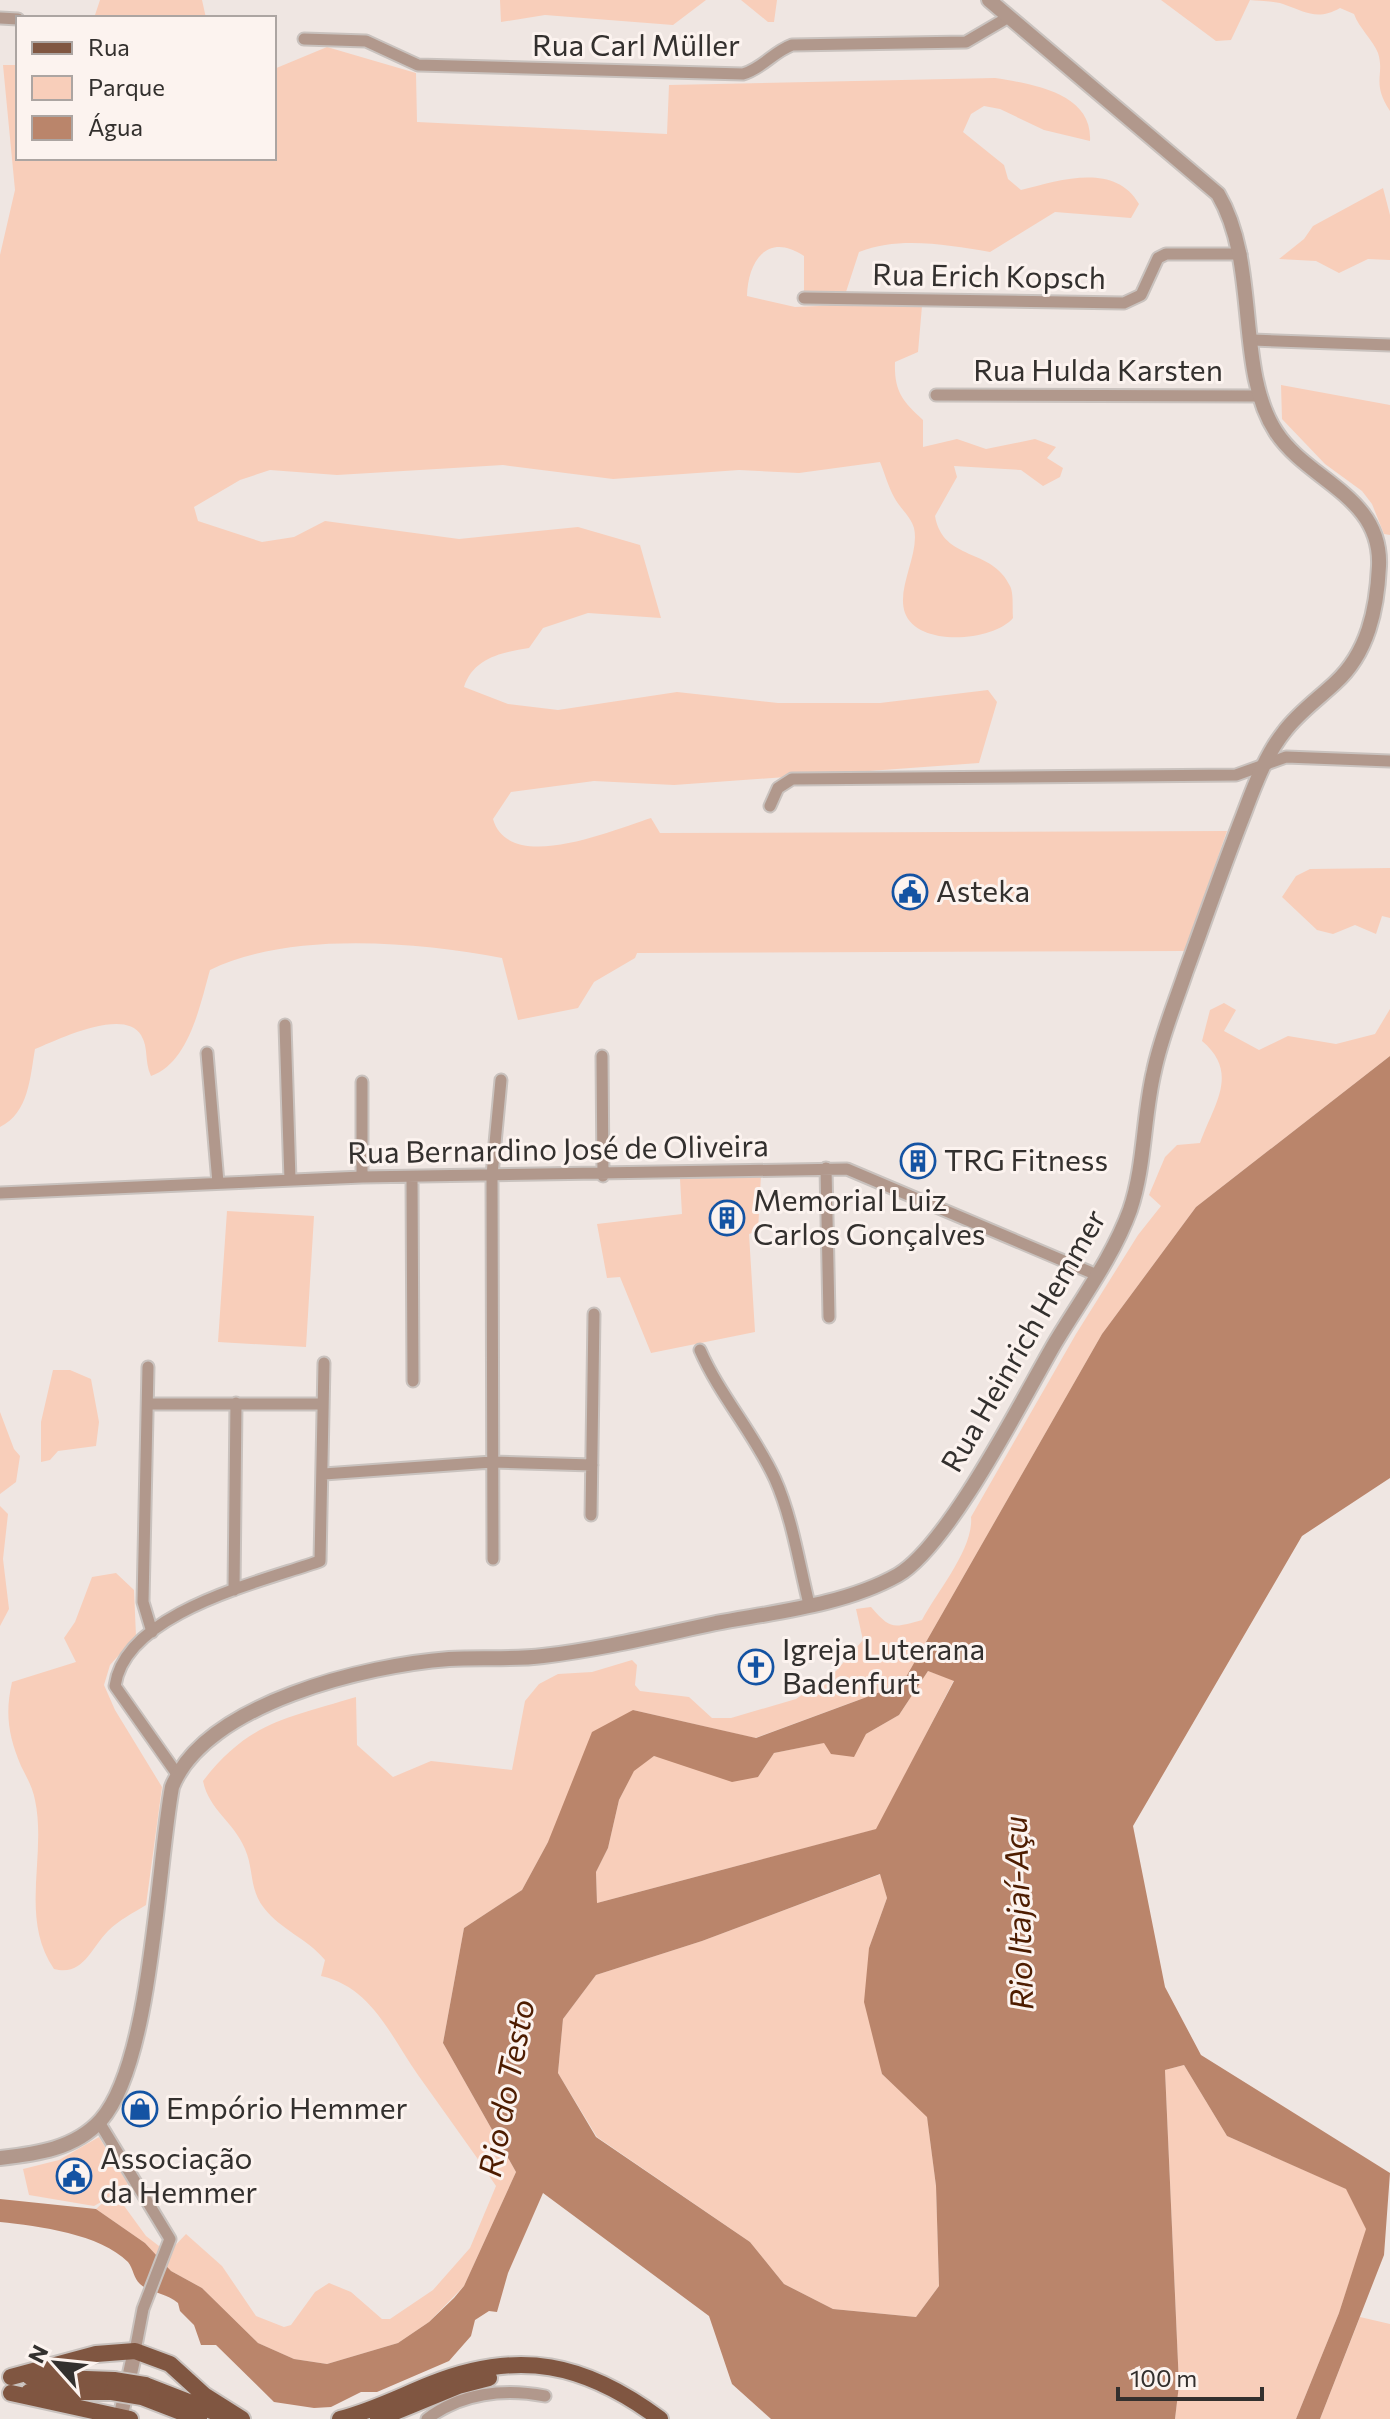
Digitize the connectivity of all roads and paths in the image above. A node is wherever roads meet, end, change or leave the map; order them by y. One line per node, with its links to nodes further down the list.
1 (989, 0): 2 (street, Rua Heinrich Hemmer)
2 (1007, 18): 3 (street, Rua Carl Müller); 4 (street, Rua Heinrich Hemmer)
3 (304, 39)
4 (1241, 254): 5 (street, Rua Erich Kopsch); 6 (street, Rua Heinrich Hemmer)
5 (804, 298)
6 (1252, 340): 7 (street); 9 (street, Rua Heinrich Hemmer)
7 (1390, 345)
8 (936, 395): 9 (street, Rua Hulda Karsten)
9 (1261, 396): 11 (street, Rua Heinrich Hemmer)
10 (1390, 761): 11 (street)
11 (1264, 767): 12 (street); 26 (street, Rua Heinrich Hemmer)
12 (770, 806)
13 (285, 1025): 23 (street)
14 (207, 1053): 24 (street)
15 (602, 1056): 20 (street)
16 (501, 1080): 19 (street)
17 (362, 1082): 21 (street)
18 (826, 1168): 20 (street, Rua Bernardino José de Oliveira); 26 (street, Rua Bernardino José de Oliveira); 28 (street)
19 (492, 1175): 20 (street, Rua Bernardino José de Oliveira); 22 (street, Rua Bernardino José de Oliveira); 36 (street)
20 (603, 1176)
21 (362, 1177): 22 (street, Rua Bernardino José de Oliveira); 23 (street, Rua Bernardino José de Oliveira)
22 (412, 1177): 32 (street)
23 (290, 1180): 24 (street, Rua Bernardino José de Oliveira)
24 (218, 1183): 25 (street, Rua Bernardino José de Oliveira)
25 (0, 1193)
26 (1097, 1275): 42 (street, Rua Heinrich Hemmer)
27 (594, 1314): 37 (street)
28 (829, 1317)
29 (700, 1350): 42 (street)
30 (324, 1363): 35 (street)
31 (148, 1367): 34 (street)
32 (413, 1381)
33 (236, 1403): 34 (street); 35 (street); 41 (street)
34 (149, 1404): 43 (street)
35 (323, 1404): 38 (street)
36 (492, 1462): 37 (street); 38 (street); 40 (street)
37 (592, 1465): 39 (street)
38 (324, 1474): 41 (street)
39 (591, 1515)
40 (493, 1559)
41 (234, 1590): 43 (street)
42 (809, 1604): 44 (street, Rua Heinrich Hemmer)
43 (152, 1632): 44 (street)
44 (177, 1774): 45 (street, Rua Heinrich Hemmer)
45 (99, 2122): 46 (street, Rua Heinrich Hemmer); 47 (street)
46 (0, 2158)
47 (135, 2351): 48 (main road); 51 (street); 54 (main road)
48 (5, 2385): 49 (main road, bridge); 51 (main road)
49 (144, 2391): 52 (main road); 53 (main road)
50 (545, 2396): 57 (street)
51 (124, 2418)
52 (199, 2419)
53 (234, 2419)
54 (242, 2419)
55 (340, 2419): 59 (main road)
56 (378, 2419): 58 (main road)
57 (427, 2419)
58 (642, 2419)
59 (660, 2419)

